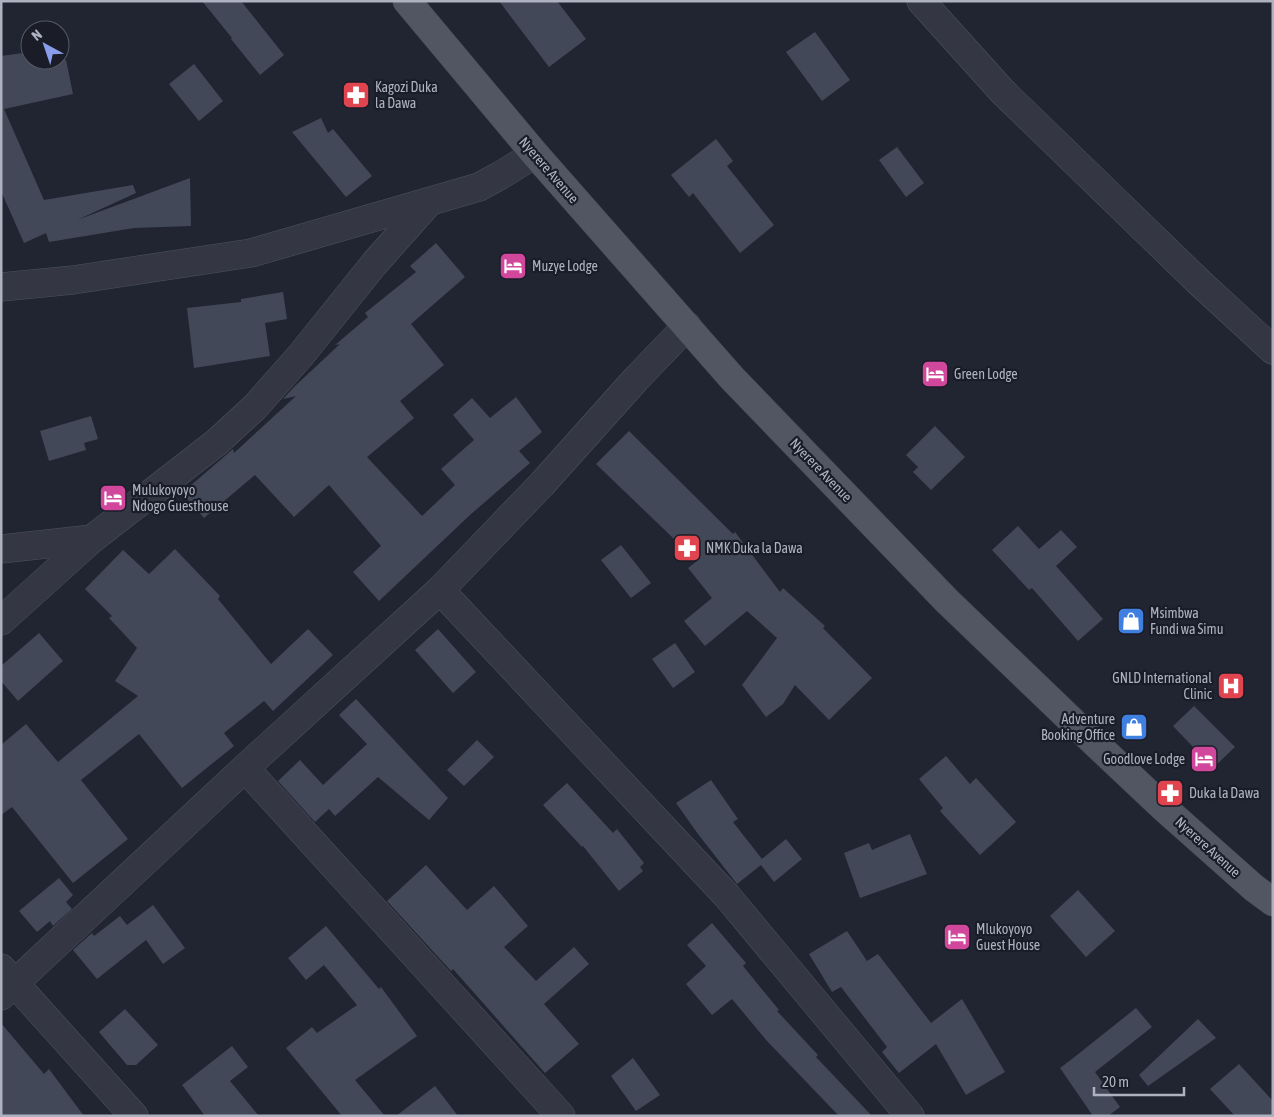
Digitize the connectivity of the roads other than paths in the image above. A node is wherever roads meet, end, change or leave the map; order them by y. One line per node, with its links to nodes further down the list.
1 (406, 1): 3 (main road, Nyerere Avenue)
2 (921, 1): 7 (street)
3 (535, 154): 4 (street); 6 (main road, Nyerere Avenue)
4 (430, 201): 5 (street); 8 (street)
5 (1, 288)
6 (687, 326): 10 (street); 13 (main road, Nyerere Avenue)
7 (1273, 350)
8 (92, 539): 9 (street); 11 (street)
9 (1, 549)
10 (440, 590): 12 (street); 17 (street)
11 (1, 621)
12 (245, 768): 14 (street); 16 (street)
13 (1273, 902)
14 (6, 982): 15 (street)
15 (134, 1116)
16 (561, 1116)
17 (910, 1116)

